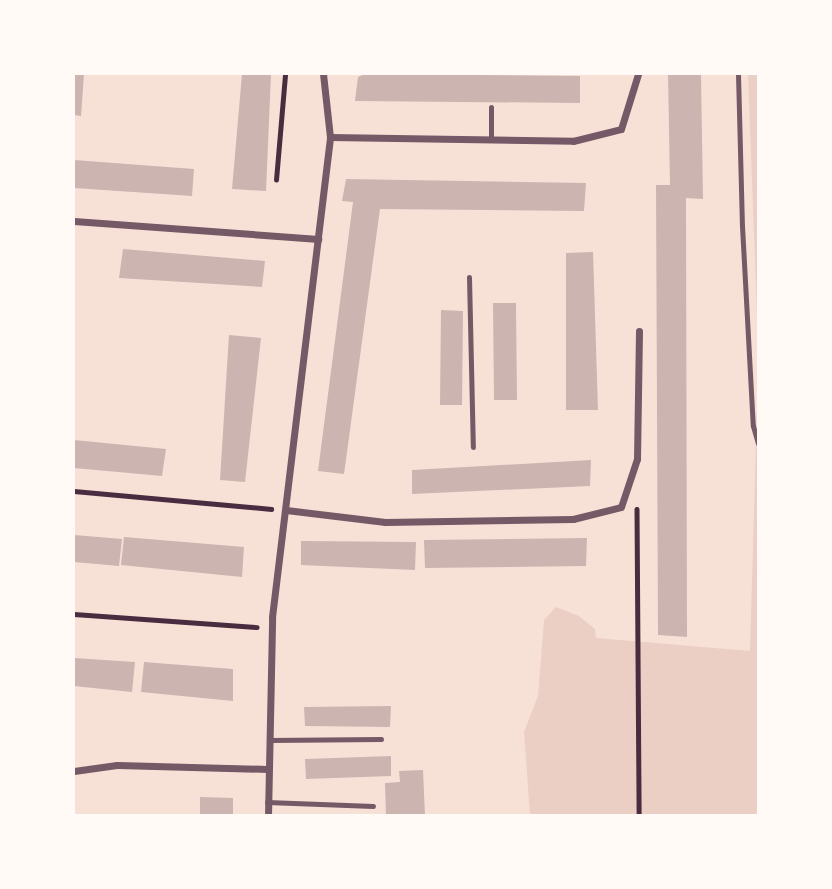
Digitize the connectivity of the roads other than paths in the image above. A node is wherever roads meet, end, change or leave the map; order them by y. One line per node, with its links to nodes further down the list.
1 (323, 74): 5 (street)
2 (638, 74): 6 (street)
3 (738, 74): 11 (lane)
4 (491, 107): 6 (lane)
5 (330, 137): 6 (street); 8 (street)
6 (491, 140)
7 (74, 221): 8 (street)
8 (318, 239): 13 (street)
9 (469, 277): 12 (lane)
10 (639, 331): 13 (street)
11 (758, 443)
12 (472, 447)
13 (286, 510): 15 (street)
14 (381, 739): 15 (lane)
15 (267, 740): 16 (street)
16 (267, 769): 17 (street); 18 (street)
17 (74, 771)
18 (267, 803): 19 (lane); 20 (street)
19 (373, 806)
20 (268, 816)

